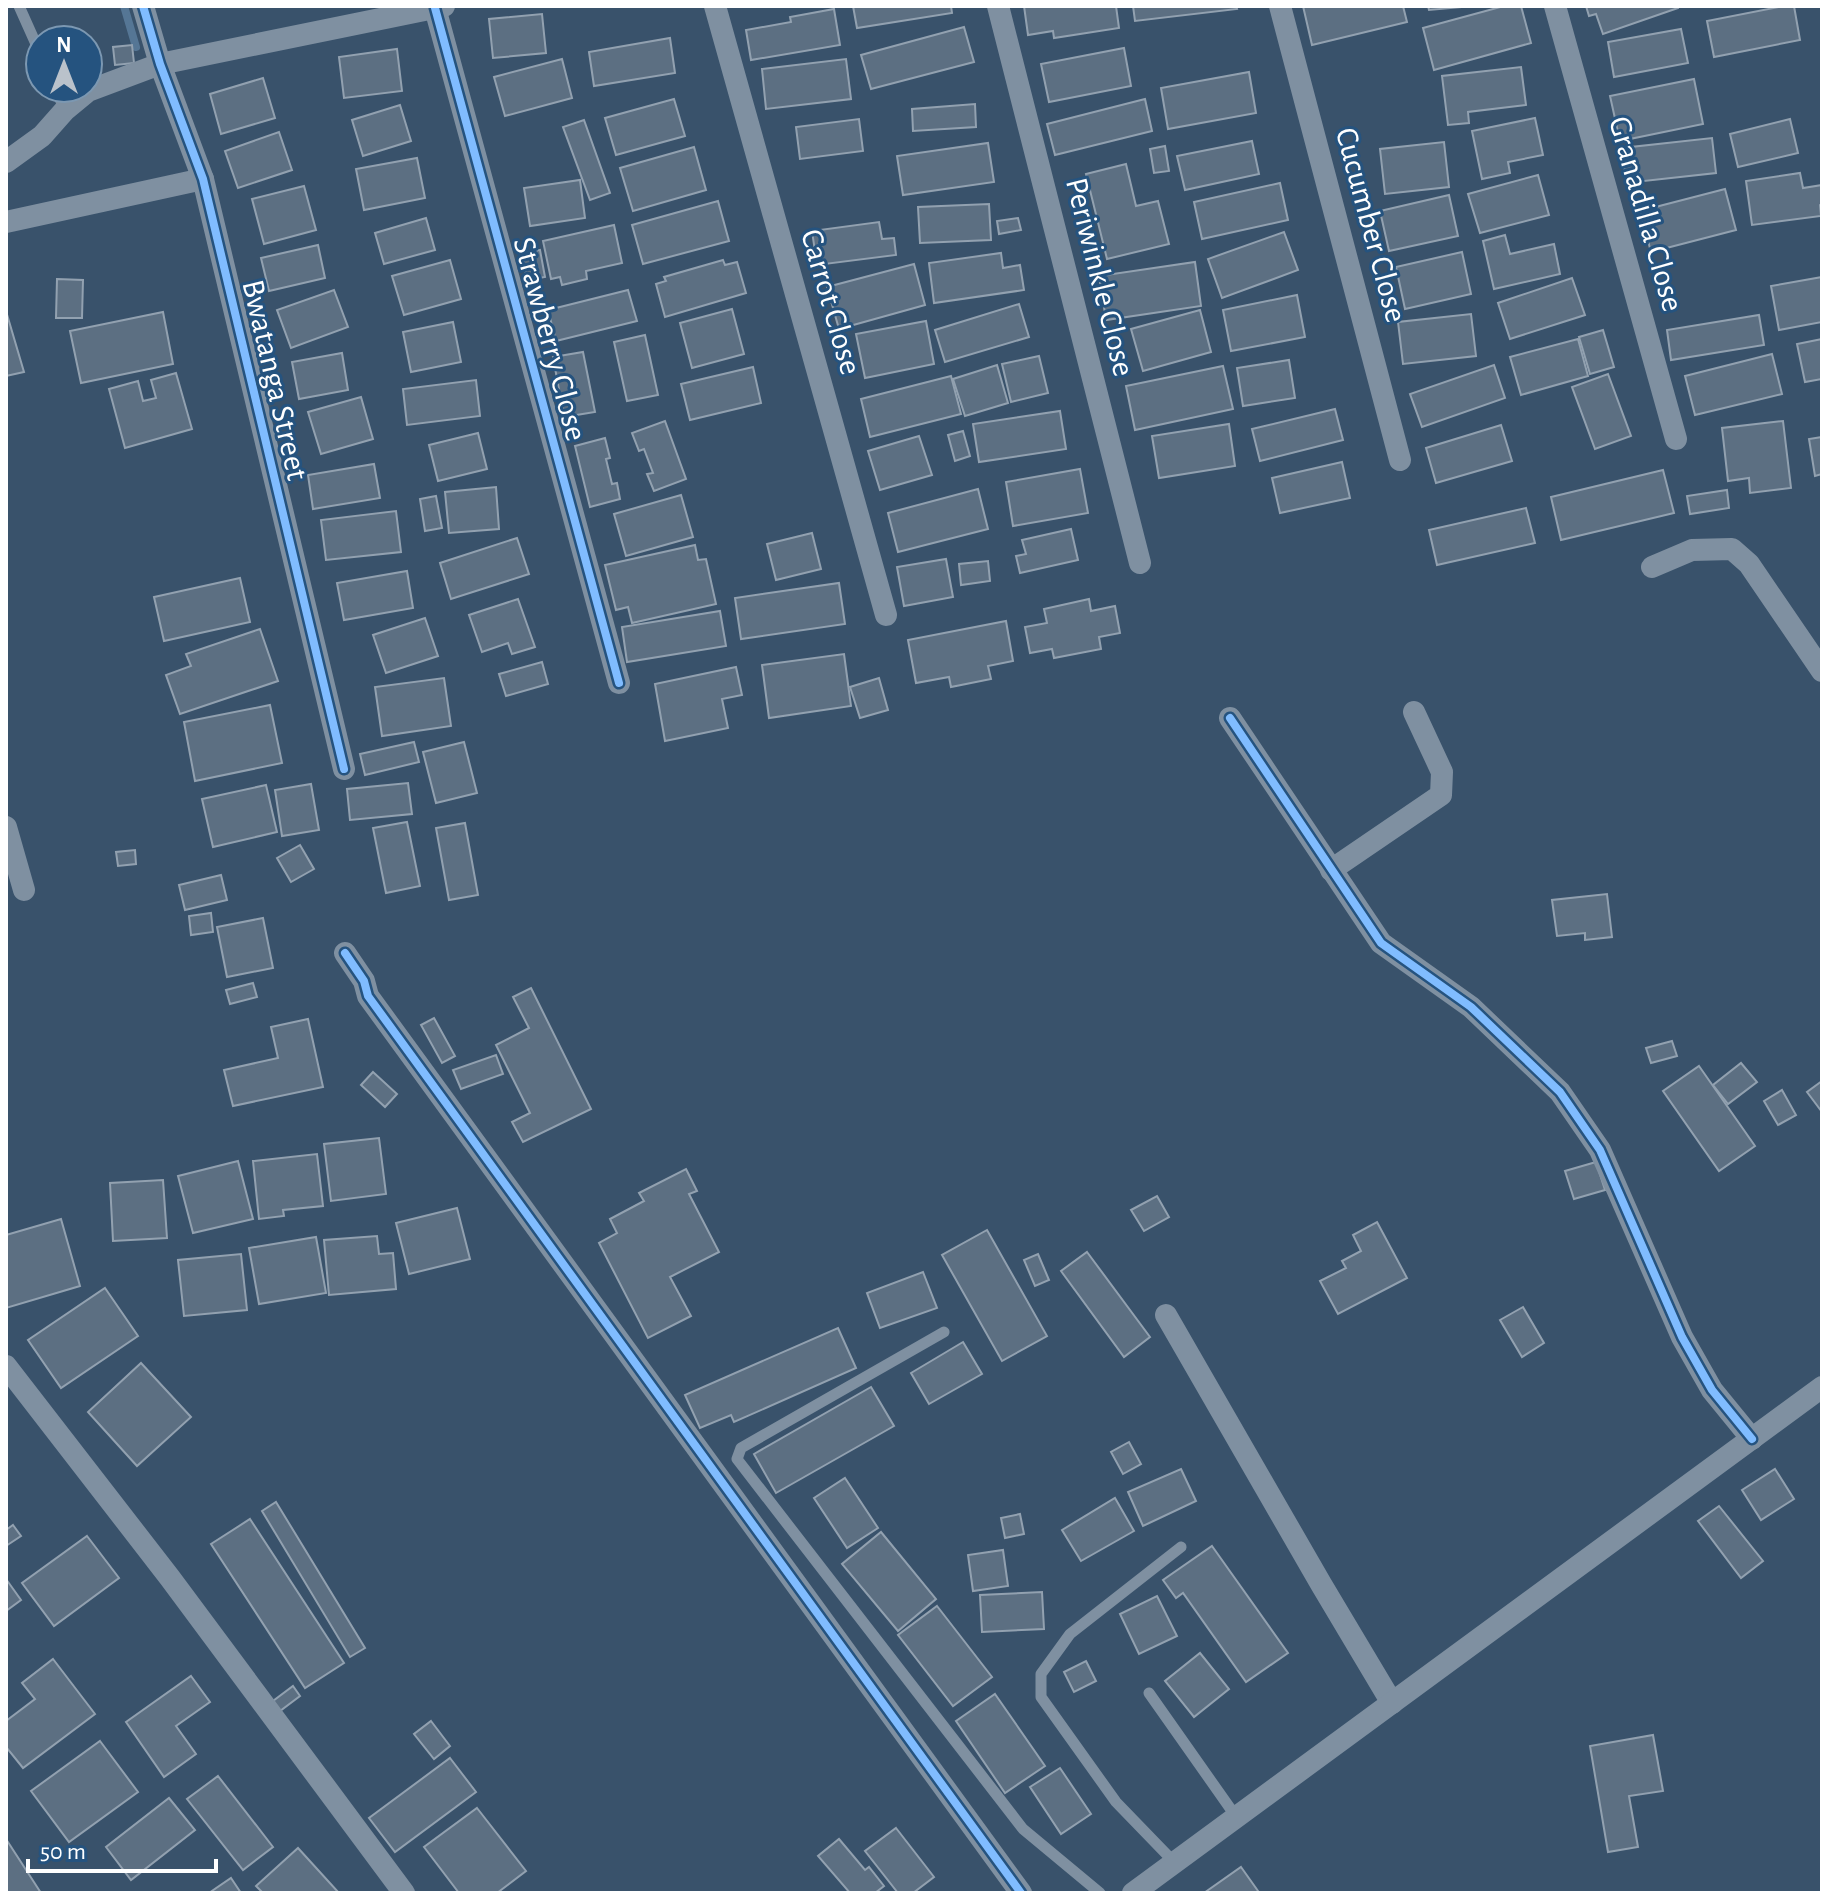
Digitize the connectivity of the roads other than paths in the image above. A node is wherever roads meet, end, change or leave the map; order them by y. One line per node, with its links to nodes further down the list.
1 (143, 6): 7 (street, Bwatanga Street)
2 (715, 6): 17 (street, Carrot Close)
3 (998, 6): 15 (street, Periwinkle Close)
4 (1280, 6): 14 (street, Cucumber Close)
5 (1555, 6): 13 (street, Granadilla Close)
6 (440, 7): 7 (street); 19 (street, Strawberry Close)
7 (160, 64): 9 (street); 11 (street, Bwatanga Street)
8 (62, 104): 9 (lane)
9 (65, 110): 10 (street)
10 (6, 162)
11 (203, 179): 12 (street); 22 (street, Bwatanga Street)
12 (6, 222)
13 (1676, 439)
14 (1400, 460)
15 (1140, 563)
16 (1652, 567): 18 (street)
17 (886, 615)
18 (1822, 671)
19 (619, 683)
20 (1414, 712): 24 (street)
21 (1230, 718): 24 (street)
22 (344, 769)
23 (6, 827): 25 (street)
24 (1331, 870): 31 (street)
25 (24, 890)
26 (345, 953): 38 (street)
27 (1166, 1315): 34 (street)
28 (944, 1332): 39 (lane)
29 (6, 1366): 37 (street)
30 (1822, 1387): 31 (street)
31 (1752, 1439): 34 (street)
32 (1181, 1547): 36 (lane)
33 (1149, 1693): 35 (lane)
34 (1392, 1703): 35 (street)
35 (1237, 1818): 36 (street)
36 (1175, 1863): 40 (street)
37 (404, 1893)
38 (1021, 1893)
39 (1100, 1893)
40 (1133, 1893)

